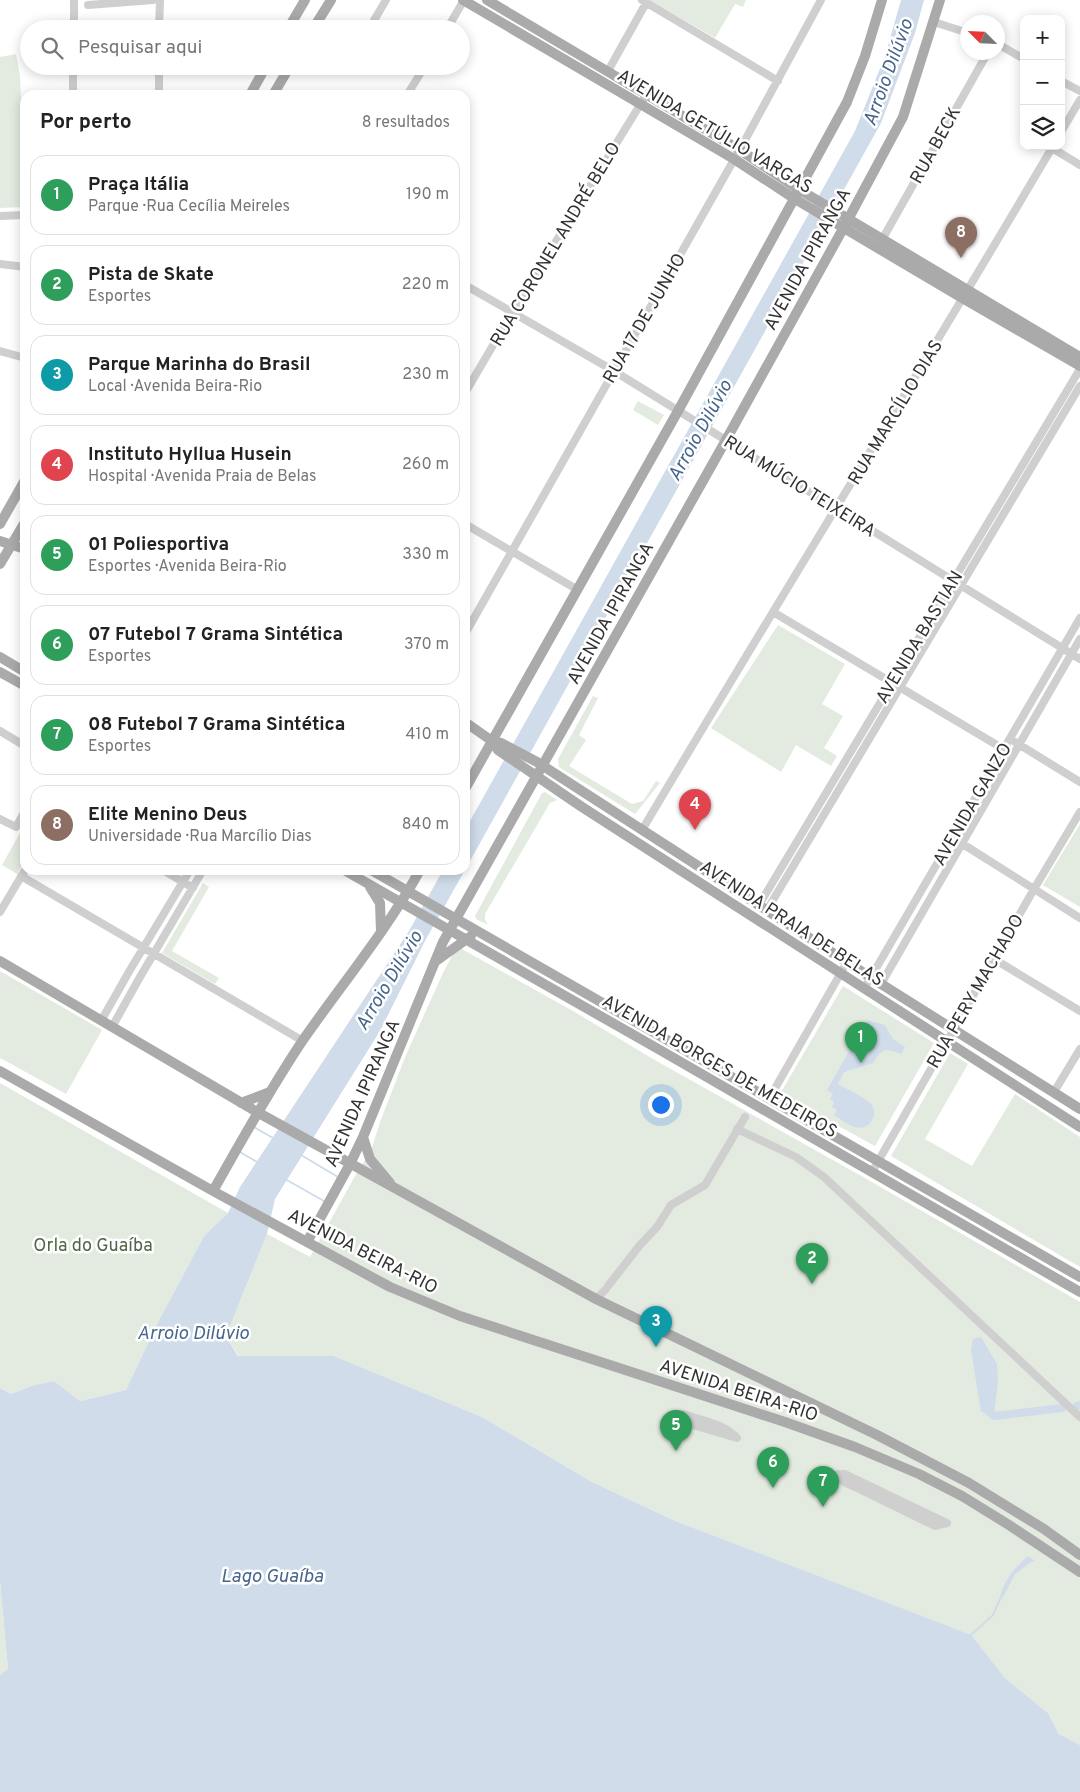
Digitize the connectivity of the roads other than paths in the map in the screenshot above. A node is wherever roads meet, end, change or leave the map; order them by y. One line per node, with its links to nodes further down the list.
1 (74, 0): 14 (street)
2 (153, 0): 13 (street)
3 (160, 0): 15 (street)
4 (305, 0): 16 (main road)
5 (331, 0): 17 (main road)
6 (386, 0): 18 (street)
7 (464, 0): 19 (street); 41 (main road, AVENIDA GETÚLIO VARGAS)
8 (486, 0): 25 (main road, AVENIDA GETÚLIO VARGAS)
9 (821, 0): 31 (street, RUA 17 DE JUNHO)
10 (882, 0): 48 (main road)
11 (940, 0): 20 (main road, AVENIDA IPIRANGA)
12 (644, 1): 25 (street); 31 (street)
13 (88, 5)
14 (74, 20)
15 (159, 20)
16 (293, 20)
17 (319, 20)
18 (374, 20)
19 (452, 20)
20 (934, 22): 21 (street); 51 (main road, AVENIDA IPIRANGA)
21 (960, 30)
22 (1005, 48): 23 (street)
23 (1020, 57)
24 (983, 60): 52 (street, RUA BECK)
25 (608, 71): 39 (main road, AVENIDA GETÚLIO VARGAS)
26 (73, 75): 33 (street)
27 (159, 75): 34 (street)
28 (261, 75): 35 (main road)
29 (285, 75): 36 (main road)
30 (419, 75): 37 (street)
31 (778, 81): 43 (street, RUA 17 DE JUNHO)
32 (1065, 82): 38 (street)
33 (73, 90)
34 (158, 90)
35 (253, 90)
36 (276, 90)
37 (410, 90)
38 (1080, 91)
39 (646, 94): 41 (street, RUA CORONEL ANDRÉ BELO); 43 (main road, AVENIDA GETÚLIO VARGAS)
40 (1080, 100): 42 (street)
41 (641, 104): 46 (main road, AVENIDA GETÚLIO VARGAS); 57 (street, RUA CORONEL ANDRÉ BELO)
42 (1065, 125)
43 (740, 150): 46 (street, RUA 17 DE JUNHO); 48 (main road, AVENIDA GETÚLIO VARGAS)
44 (1050, 150): 56 (street, RUA MARCÍLIO DIAS)
45 (1057, 150): 47 (street)
46 (734, 160): 48 (main road, AVENIDA GETÚLIO VARGAS); 62 (street, RUA 17 DE JUNHO)
47 (1080, 165)
48 (802, 197): 51 (main road, AVENIDA GETÚLIO VARGAS); 65 (main road)
49 (20, 215): 50 (street)
50 (0, 216)
51 (846, 223): 52 (main road, AVENIDA GETÚLIO VARGAS); 56 (main road, AVENIDA GETÚLIO VARGAS); 66 (main road, AVENIDA IPIRANGA)
52 (883, 238): 56 (main road, AVENIDA GETÚLIO VARGAS)
53 (0, 264): 54 (street)
54 (20, 266)
55 (470, 288): 57 (street, RUA MÚCIO TEIXEIRA)
56 (966, 295): 59 (main road, AVENIDA GETÚLIO VARGAS); 61 (main road, AVENIDA GETÚLIO VARGAS); 70 (street, RUA MARCÍLIO DIAS)
57 (512, 313): 62 (street, RUA MÚCIO TEIXEIRA); 63 (street, RUA CORONEL ANDRÉ BELO)
58 (0, 351): 60 (street)
59 (1080, 356)
60 (20, 357)
61 (1080, 367): 67 (street, AVENIDA BASTIAN)
62 (614, 371): 65 (street, RUA MÚCIO TEIXEIRA); 77 (street, RUA 17 DE JUNHO)
63 (470, 384)
64 (1080, 386): 68 (street, AVENIDA BASTIAN)
65 (682, 414): 66 (street, RUA MÚCIO TEIXEIRA); 81 (main road)
66 (721, 437): 70 (street, RUA MÚCIO TEIXEIRA); 101 (main road, AVENIDA IPIRANGA)
67 (1031, 448): 68 (street); 79 (street, AVENIDA BASTIAN)
68 (1040, 454): 80 (street, AVENIDA BASTIAN)
69 (20, 489): 71 (main road)
70 (836, 509): 79 (street, RUA MÚCIO TEIXEIRA); 82 (street, RUA MARCÍLIO DIAS)
71 (0, 524)
72 (470, 527): 77 (street)
73 (20, 531): 75 (main road)
74 (0, 541): 75 (main road)
75 (12, 545): 76 (main road); 78 (main road)
76 (20, 547)
77 (511, 552): 81 (street); 84 (street, RUA 17 DE JUNHO)
78 (0, 564)
79 (952, 580): 80 (street, RUA MÚCIO TEIXEIRA); 92 (street, AVENIDA BASTIAN)
80 (961, 586): 86 (street, RUA MÚCIO TEIXEIRA); 94 (street, AVENIDA BASTIAN)
81 (578, 590): 99 (main road)
82 (773, 612): 92 (street); 113 (street, RUA MARCÍLIO DIAS)
83 (1080, 618): 86 (street, AVENIDA GANZO)
84 (470, 625)
85 (1080, 639): 87 (street, AVENIDA GANZO)
86 (1062, 648): 87 (street, RUA MÚCIO TEIXEIRA); 97 (street, AVENIDA GANZO)
87 (1072, 654): 89 (street, RUA MÚCIO TEIXEIRA); 100 (street, AVENIDA GANZO)
88 (0, 657): 90 (main road)
89 (1080, 659)
90 (20, 669)
91 (0, 672): 93 (main road)
92 (892, 682): 94 (street); 103 (street, AVENIDA BASTIAN)
93 (20, 683)
94 (900, 688): 102 (street); 105 (street, AVENIDA BASTIAN)
95 (470, 726): 99 (main road, AVENIDA PRAIA DE BELAS)
96 (0, 731): 98 (street)
97 (1010, 739): 100 (street); 102 (street, AVENIDA GANZO)
98 (20, 743)
99 (497, 745): 106 (main road, AVENIDA PRAIA DE BELAS); 108 (main road)
100 (1019, 745): 104 (street, AVENIDA GANZO); 109 (street)
101 (552, 749): 106 (main road, AVENIDA IPIRANGA); 107 (main road)
102 (1003, 749): 104 (street); 115 (street, AVENIDA GANZO)
103 (848, 755): 105 (street); 114 (street, AVENIDA BASTIAN)
104 (1013, 755): 117 (street, AVENIDA GANZO)
105 (857, 760): 116 (street, AVENIDA BASTIAN)
106 (536, 768): 107 (main road, AVENIDA PRAIA DE BELAS); 137 (main road, AVENIDA IPIRANGA); 149 (main road, AVENIDA PRAIA DE BELAS)
107 (562, 778): 113 (main road, AVENIDA PRAIA DE BELAS)
108 (470, 782)
109 (1080, 782)
110 (1080, 812): 129 (street, RUA PERY MACHADO)
111 (0, 819): 112 (street)
112 (20, 820)
113 (642, 830): 133 (main road, AVENIDA PRAIA DE BELAS)
114 (800, 837): 116 (street); 133 (street, AVENIDA BASTIAN)
115 (952, 837): 117 (street); 131 (street, AVENIDA GANZO)
116 (808, 842): 133 (street, AVENIDA BASTIAN)
117 (962, 844): 129 (street); 134 (street, AVENIDA GANZO)
118 (22, 875): 135 (street)
119 (26, 875): 142 (street)
120 (171, 875): 126 (street)
121 (187, 875): 126 (street)
122 (201, 875): 128 (street)
123 (353, 875): 127 (main road, AVENIDA BORGES DE MEDEIROS)
124 (380, 875): 130 (main road, AVENIDA BORGES DE MEDEIROS)
125 (418, 875): 130 (main road)
126 (183, 882): 128 (street); 142 (street)
127 (368, 884): 132 (main road, AVENIDA BORGES DE MEDEIROS); 139 (main road)
128 (193, 888): 143 (street)
129 (1034, 889): 136 (street); 144 (street, RUA PERY MACHADO)
130 (412, 894): 132 (main road); 137 (main road, AVENIDA BORGES DE MEDEIROS)
131 (913, 904): 134 (street); 151 (street, AVENIDA GANZO)
132 (406, 905): 138 (main road, AVENIDA BORGES DE MEDEIROS); 139 (main road)
133 (763, 908): 147 (main road, AVENIDA PRAIA DE BELAS)
134 (924, 910): 152 (street, AVENIDA GANZO)
135 (0, 912)
136 (1080, 918)
137 (456, 919): 138 (main road, AVENIDA IPIRANGA); 140 (main road, AVENIDA BORGES DE MEDEIROS)
138 (450, 930): 141 (main road, AVENIDA BORGES DE MEDEIROS); 146 (main road, AVENIDA IPIRANGA)
139 (381, 931): 158 (main road)
140 (480, 932): 141 (main road); 164 (main road, AVENIDA BORGES DE MEDEIROS)
141 (465, 938): 146 (main road); 166 (main road, AVENIDA BORGES DE MEDEIROS)
142 (143, 948): 143 (street); 148 (street)
143 (153, 954): 150 (street); 158 (street)
144 (994, 959): 154 (street); 157 (street, RUA PERY MACHADO)
145 (0, 961): 155 (main road, AVENIDA BEIRA-RIO)
146 (435, 962): 171 (main road, AVENIDA IPIRANGA)
147 (847, 962): 149 (street); 151 (main road, AVENIDA PRAIA DE BELAS)
148 (130, 970): 150 (street); 155 (street)
149 (840, 974): 153 (main road, AVENIDA PRAIA DE BELAS); 164 (street)
150 (140, 977): 156 (street)
151 (870, 977): 152 (main road, AVENIDA PRAIA DE BELAS); 153 (street, AVENIDA GANZO)
152 (881, 984): 157 (main road, AVENIDA PRAIA DE BELAS)
153 (864, 989): 159 (main road, AVENIDA PRAIA DE BELAS)
154 (1080, 1011)
155 (101, 1021): 156 (main road, AVENIDA BEIRA-RIO)
156 (112, 1027): 165 (main road, AVENIDA BEIRA-RIO)
157 (953, 1029): 159 (street, RUA PERY MACHADO); 163 (main road, AVENIDA PRAIA DE BELAS)
158 (303, 1041): 162 (main road)
159 (946, 1041): 169 (main road, AVENIDA PRAIA DE BELAS); 172 (street, RUA PERY MACHADO)
160 (1080, 1050): 163 (street)
161 (0, 1071): 176 (main road, AVENIDA BEIRA-RIO)
162 (270, 1092): 165 (main road); 168 (main road)
163 (1054, 1092): 167 (main road, AVENIDA PRAIA DE BELAS)
164 (769, 1098): 172 (main road, AVENIDA BORGES DE MEDEIROS)
165 (241, 1102): 168 (main road, AVENIDA BEIRA-RIO)
166 (750, 1102): 170 (street); 174 (main road, AVENIDA BORGES DE MEDEIROS)
167 (1080, 1109)
168 (257, 1112): 173 (main road, AVENIDA BEIRA-RIO); 176 (main road)
169 (1080, 1128)
170 (737, 1129): 180 (street); 181 (street)
171 (363, 1137): 173 (main road, AVENIDA IPIRANGA); 175 (main road)
172 (878, 1161): 174 (street, RUA PERY MACHADO); 178 (main road, AVENIDA BORGES DE MEDEIROS)
173 (350, 1164): 175 (main road, AVENIDA BEIRA-RIO); 177 (main road, AVENIDA IPIRANGA)
174 (872, 1172): 179 (main road, AVENIDA BORGES DE MEDEIROS)
175 (394, 1188): 180 (main road, AVENIDA BEIRA-RIO)
176 (213, 1191): 177 (main road, AVENIDA BEIRA-RIO)
177 (307, 1242): 185 (main road, AVENIDA BEIRA-RIO)
178 (1080, 1277)
179 (1080, 1292)
180 (596, 1299): 184 (main road, AVENIDA BEIRA-RIO)
181 (1080, 1417)
182 (696, 1426): 182 (street)
183 (935, 1526): 183 (street)
184 (1080, 1554)
185 (1080, 1572)

